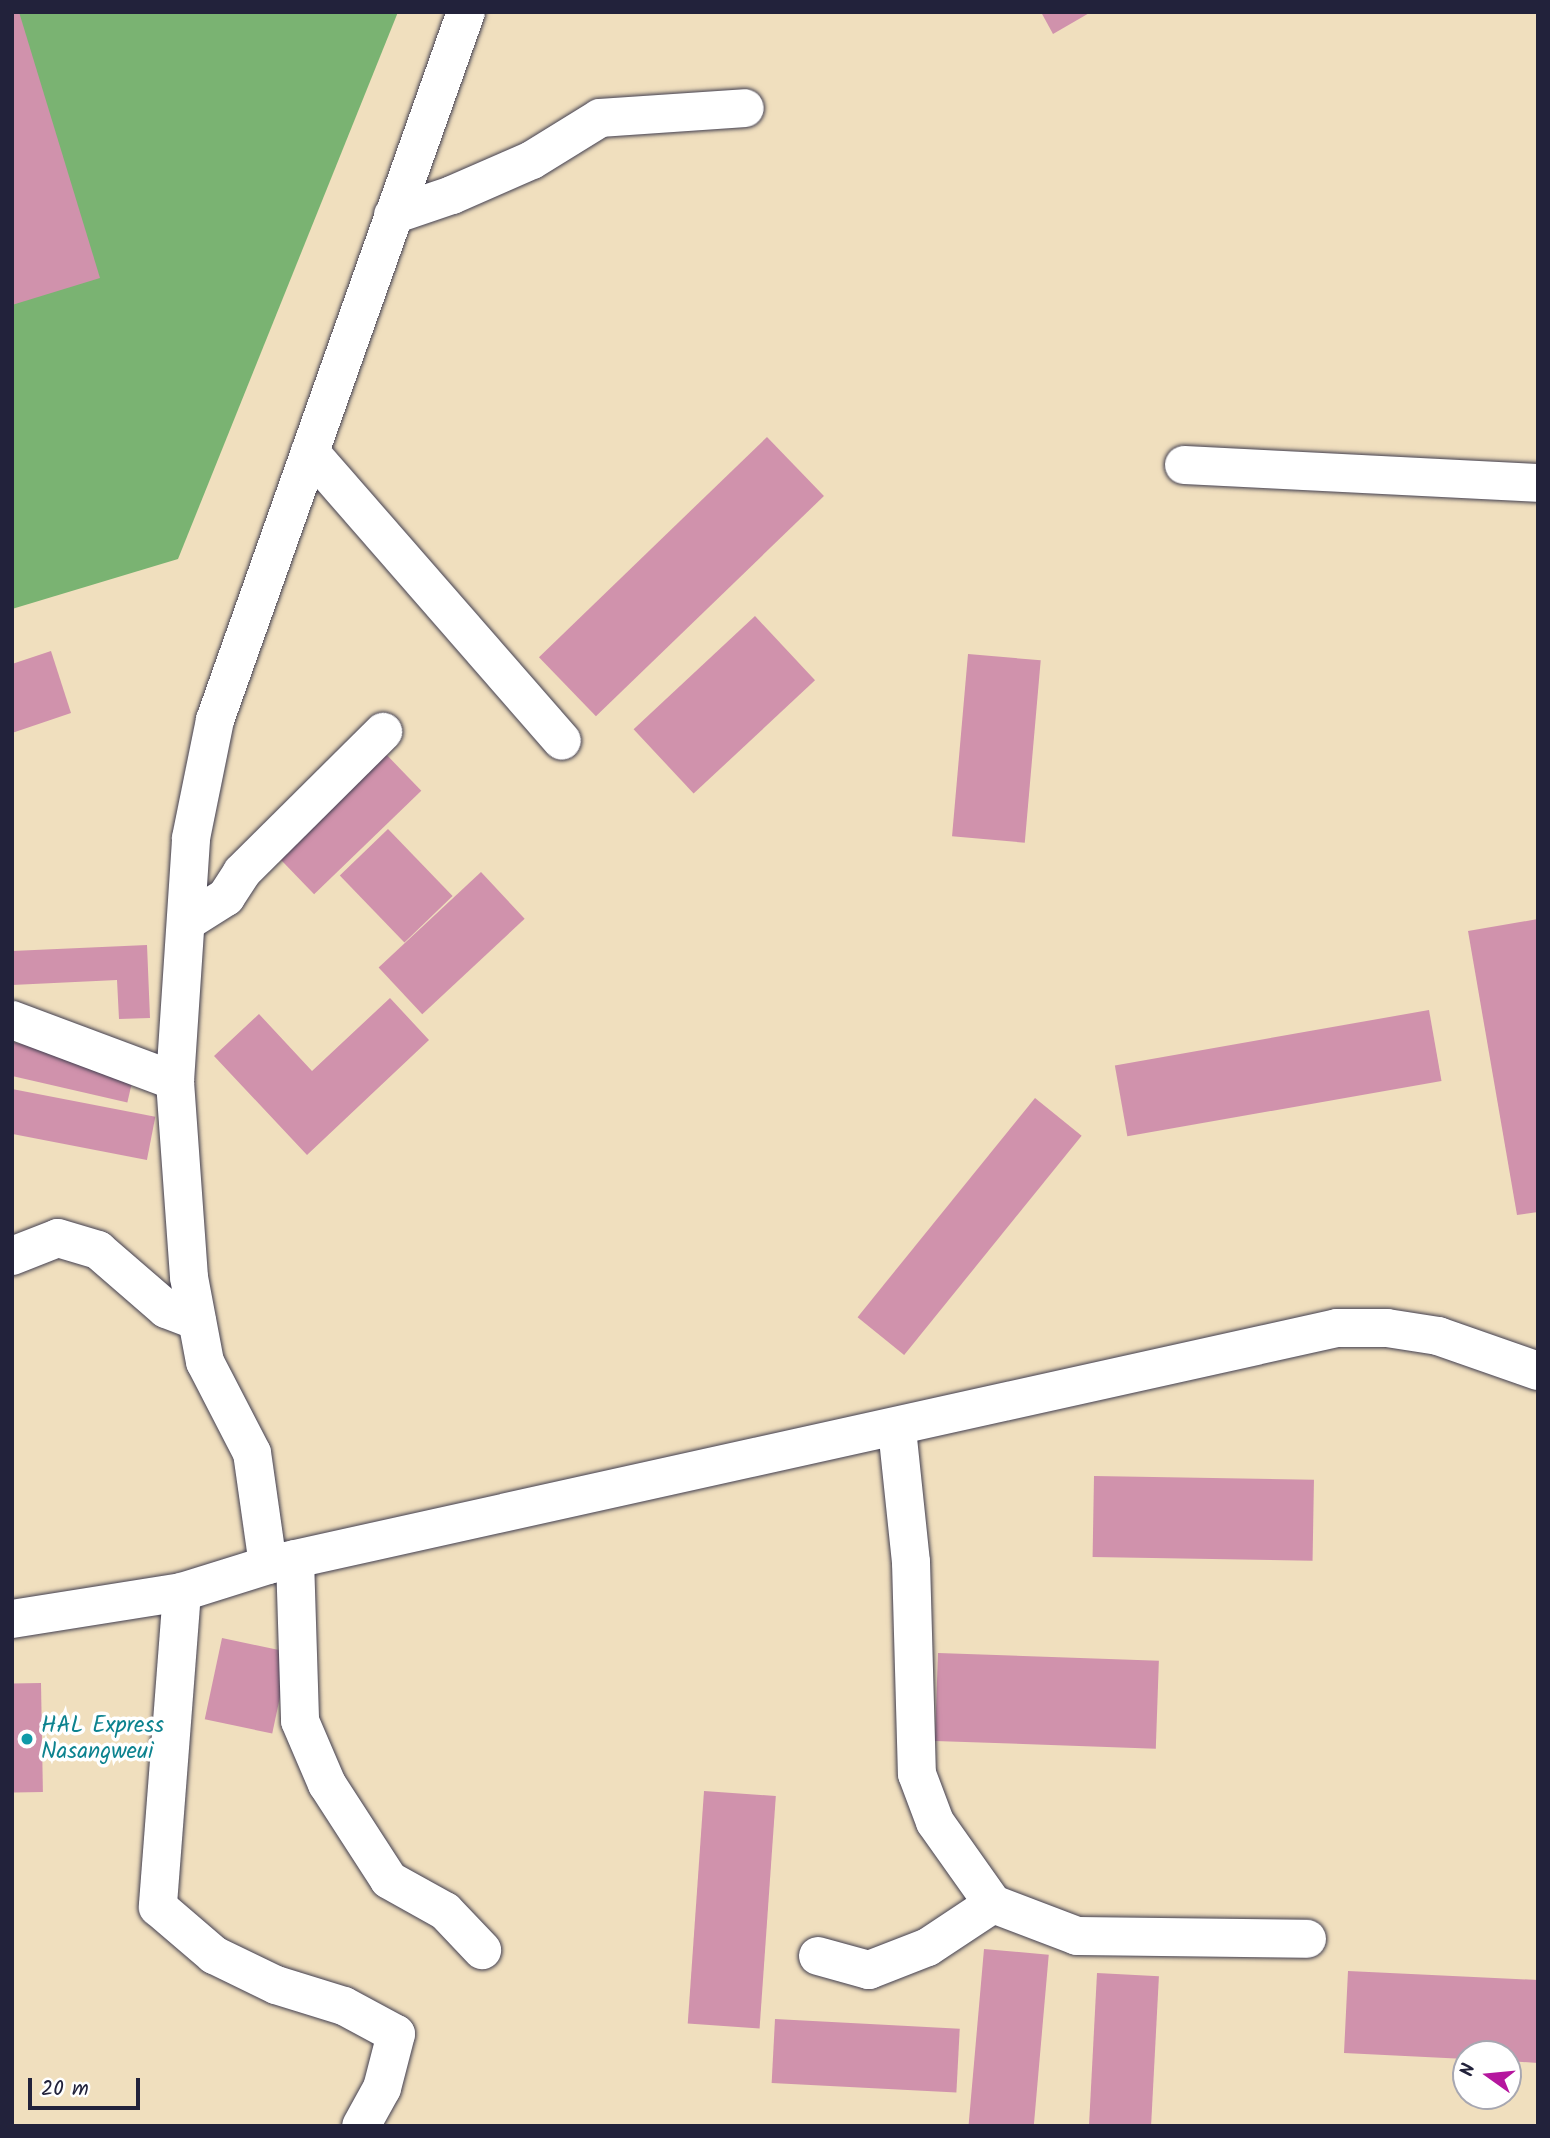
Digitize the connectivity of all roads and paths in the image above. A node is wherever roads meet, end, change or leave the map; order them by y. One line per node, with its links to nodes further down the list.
1 (466, 12): 3 (street)
2 (745, 107): 3 (street)
3 (393, 215): 4 (street)
4 (310, 452): 8 (street); 9 (street)
5 (1184, 464): 6 (street)
6 (1538, 483)
7 (383, 732): 9 (street)
8 (562, 741)
9 (188, 921): 11 (street)
10 (12, 1020): 11 (street)
11 (175, 1082): 13 (street)
12 (12, 1256): 13 (street)
13 (197, 1321): 16 (street)
14 (1535, 1364): 15 (street)
15 (897, 1429): 16 (street); 19 (street)
16 (281, 1562): 17 (street); 21 (street)
17 (182, 1592): 18 (street); 23 (street)
18 (12, 1619)
19 (993, 1904): 20 (street); 22 (street)
20 (1307, 1939)
21 (482, 1950)
22 (818, 1956)
23 (361, 2126)

